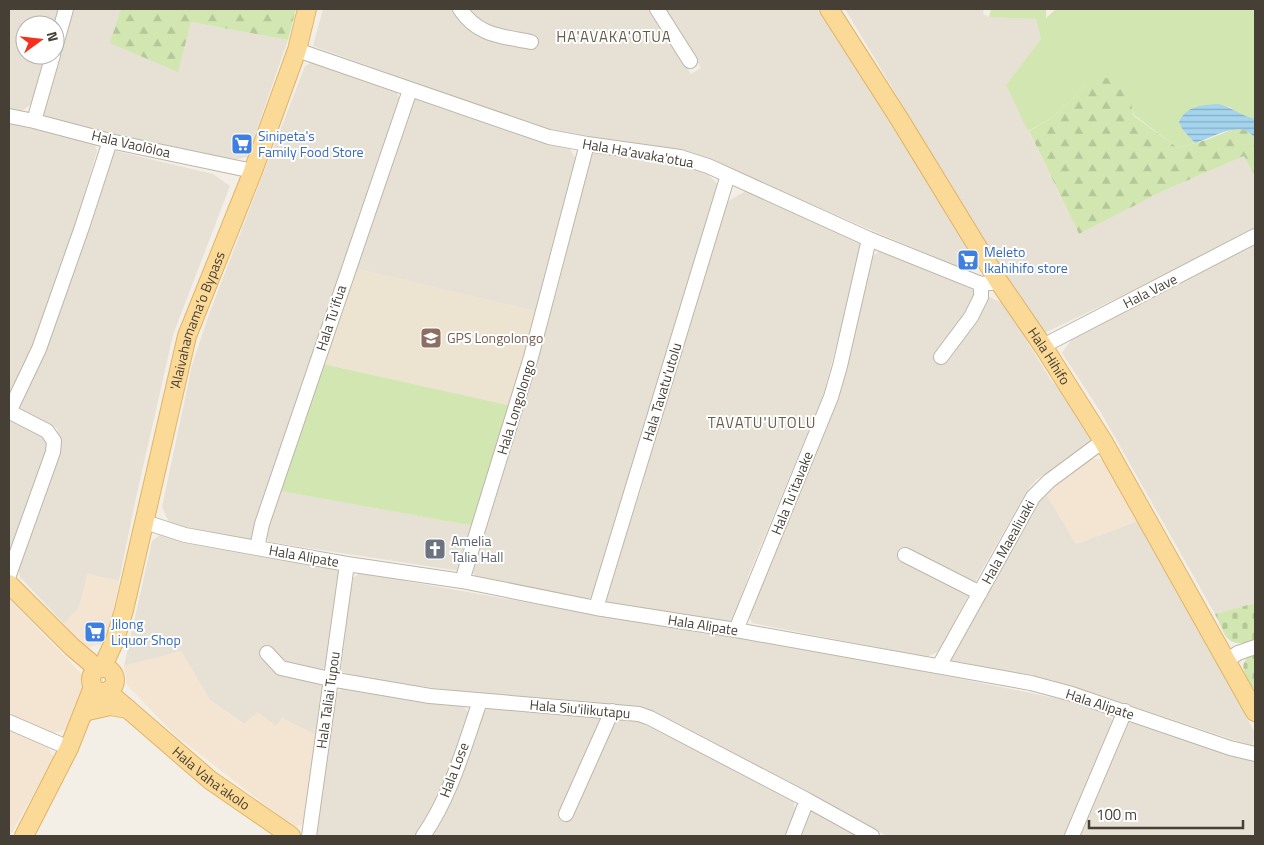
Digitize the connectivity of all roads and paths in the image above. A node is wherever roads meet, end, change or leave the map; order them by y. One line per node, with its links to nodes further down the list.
1 (307, 9): 6 (main road, 'Alaivahamama'o Bypass)
2 (460, 9): 5 (street)
3 (657, 9): 7 (street)
4 (829, 9): 18 (main road, Hala Hihifo)
5 (531, 42)
6 (297, 50): 9 (street, Hala Ha'avaka'otua); 14 (main road, 'Alaivahamama'o Bypass)
7 (690, 61)
8 (50, 65): 11 (street)
9 (410, 90): 13 (street, Hala Ha'avaka'otua); 25 (street, Hala Tu'ifua)
10 (9, 116): 11 (street, Hala Vaolōloa)
11 (34, 120): 12 (street, Hala Vaolōloa)
12 (110, 141): 14 (street, Hala Vaolōloa); 22 (street)
13 (588, 144): 15 (street, Hala Ha'avaka'otua); 29 (street, Hala Longolongo)
14 (253, 171): 24 (main road, 'Alaivahamama'o Bypass)
15 (728, 175): 17 (street, Hala Ha'avaka'otua); 32 (street, Hala Tavatu'utolu)
16 (1255, 236): 20 (street, Hala Vave)
17 (869, 239): 19 (street, Hala Ha'avaka'otua); 33 (street, Hala Tu'itavake)
18 (999, 282): 19 (street, Hala Ha'avaka'otua); 20 (main road, Hala Hihifo)
19 (981, 284): 21 (street)
20 (1044, 346): 23 (main road, Hala Hihifo)
21 (941, 357)
22 (9, 412): 28 (street)
23 (1103, 441): 31 (street, Hala Maealiuaki); 38 (main road, Hala Hihifo)
24 (145, 522): 25 (street, Hala Alipate); 34 (main road, 'Alaivahamama'o Bypass)
25 (257, 548): 27 (street, Hala Alipate)
26 (905, 555): 31 (street)
27 (348, 564): 29 (street, Hala Alipate); 40 (street, Hala Taliai Tupou)
28 (9, 574)
29 (462, 581): 32 (street, Hala Alipate)
30 (9, 584): 36 (main road, Hala Vaha'akolo)
31 (980, 593): 39 (street, Hala Maealiuaki)
32 (596, 608): 33 (street, Hala Alipate)
33 (736, 630): 39 (street, Hala Alipate)
34 (114, 643): 36 (main road); 41 (main road, 'Alaivahamama'o Bypass)
35 (1255, 647): 38 (street)
36 (73, 648): 41 (main road, Hala Vaha'akolo)
37 (267, 653): 40 (street, Hala Siu'ilikutapu)
38 (1226, 661): 45 (main road, Hala Hihifo)
39 (939, 666): 44 (street, Hala Alipate)
40 (330, 678): 42 (street, Hala Siu'ilikutapu); 55 (street, Hala Taliai Tupou)
41 (102, 680): 46 (main road, Hala Vaha'akolo); 47 (main road, 'Alaivahamama'o Bypass)
42 (480, 701): 43 (street, Hala Siu'ilikutapu); 56 (street, Hala Lose)
43 (612, 711): 51 (street, Hala Siu'ilikutapu); 52 (street)
44 (1125, 711): 50 (street, Hala Alipate); 59 (street)
45 (1255, 712)
46 (132, 713): 47 (main road); 54 (main road, Hala Vaha'akolo)
47 (84, 716): 49 (main road, 'Alaivahamama'o Bypass)
48 (9, 722): 49 (street)
49 (69, 748): 53 (main road, 'Alaivahamama'o Bypass)
50 (1255, 754)
51 (807, 800): 57 (street); 58 (street, Hala Siu'ilikutapu)
52 (566, 814)
53 (24, 836)
54 (291, 836)
55 (309, 836)
56 (422, 836)
57 (793, 836)
58 (872, 836)
59 (1072, 836)

